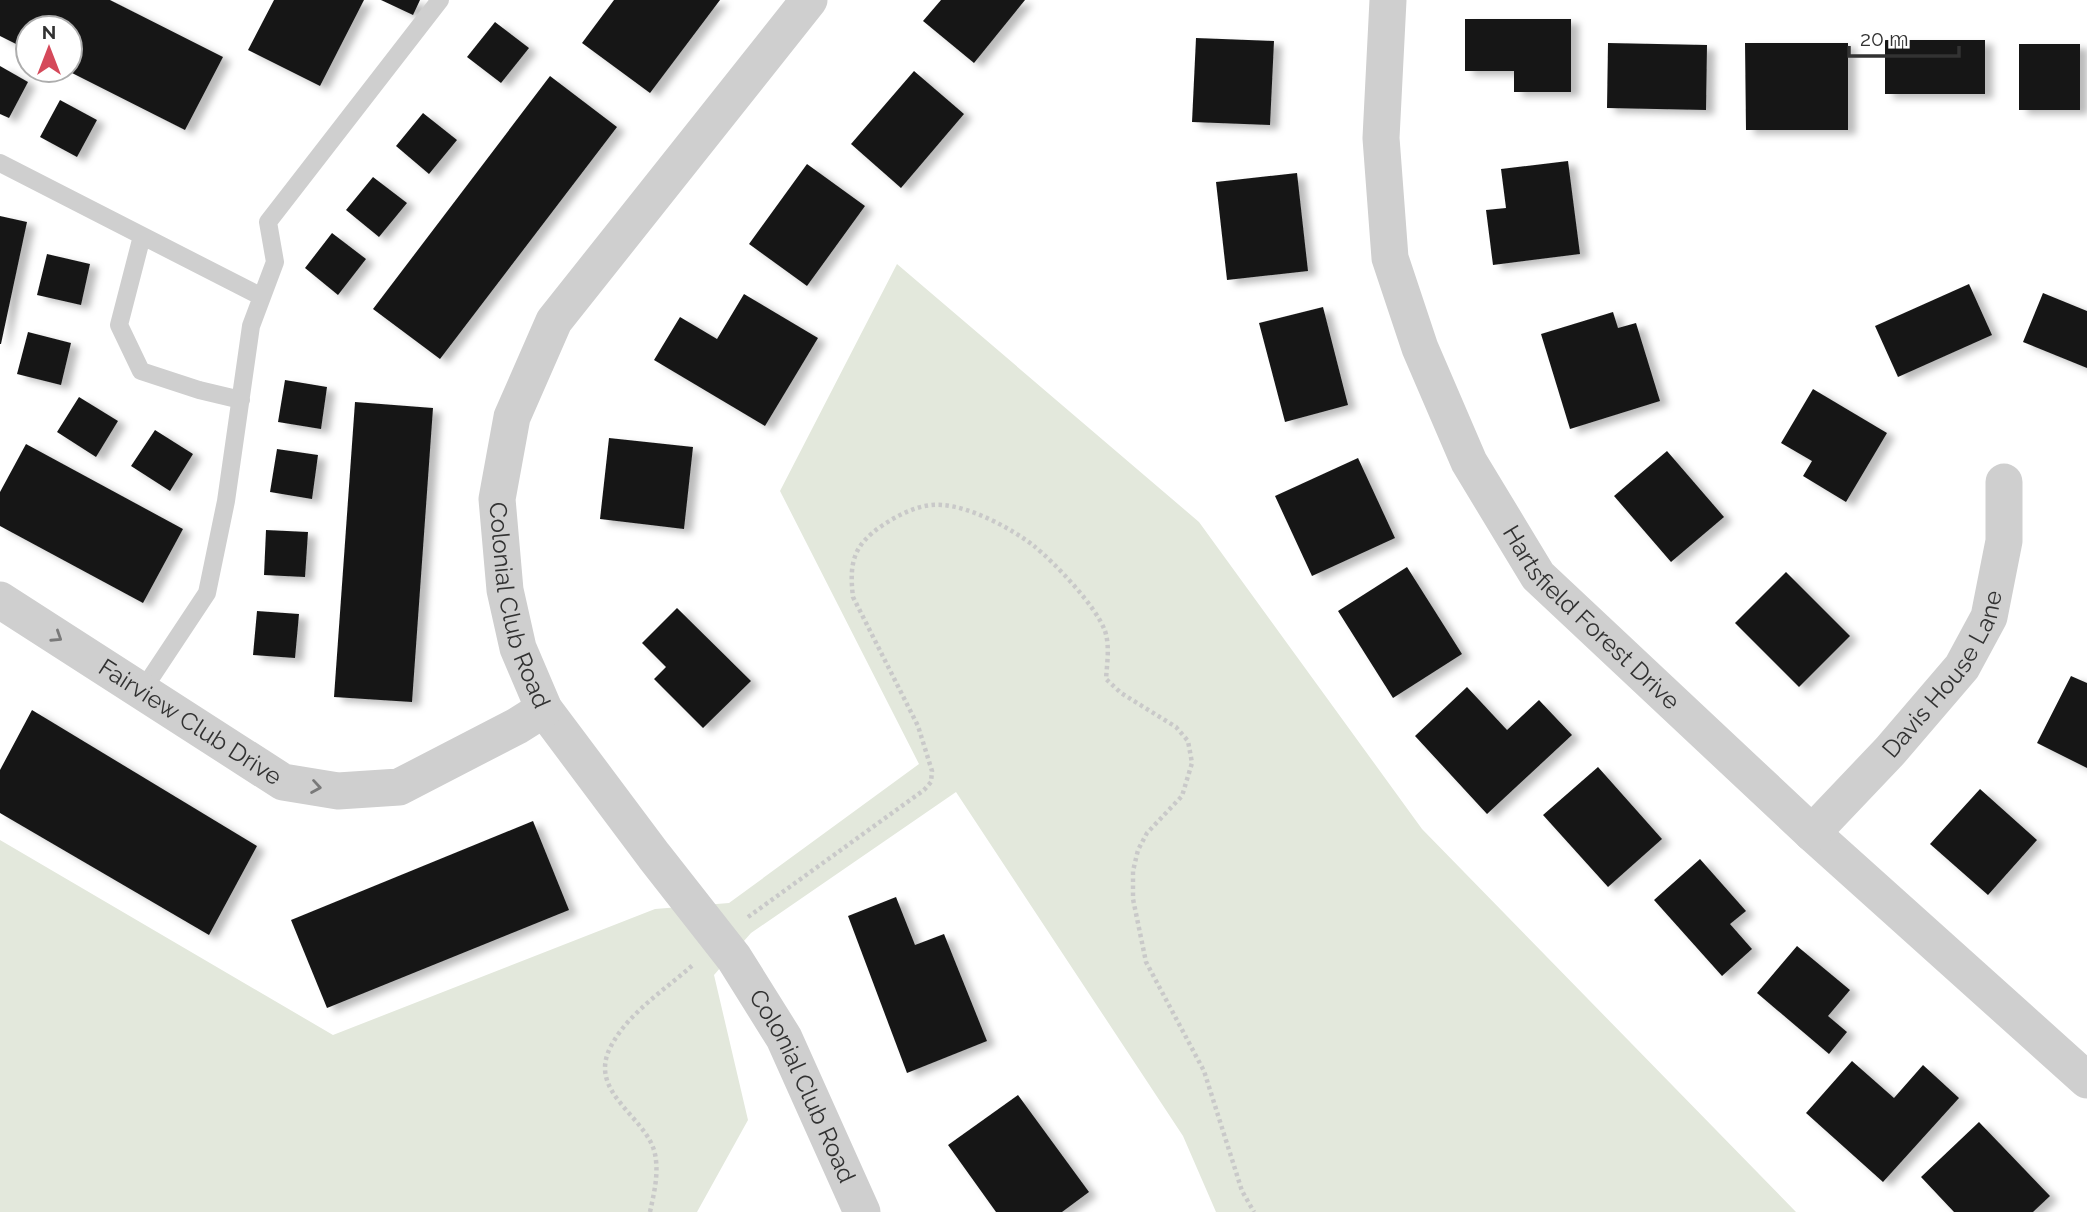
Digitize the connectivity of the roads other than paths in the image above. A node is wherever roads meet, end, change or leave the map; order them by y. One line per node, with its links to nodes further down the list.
1 (440, 0): 6 (lane)
2 (809, 0): 11 (street, Colonial Club Road)
3 (1388, 0): 12 (street, Hartsfield Forest Drive)
4 (0, 163): 5 (lane)
5 (142, 236): 6 (lane); 7 (lane)
6 (262, 297): 7 (lane)
7 (241, 400): 10 (lane)
8 (2004, 482): 12 (street, Davis House Lane)
9 (0, 600): 10 (street, Fairview Club Drive, one-way to 10)
10 (142, 691): 11 (street, Fairview Club Drive, one-way to 11)
11 (544, 709): 14 (street, Colonial Club Road)
12 (1812, 833): 13 (street, Hartsfield Forest Drive)
13 (2087, 1080)
14 (862, 1212)

